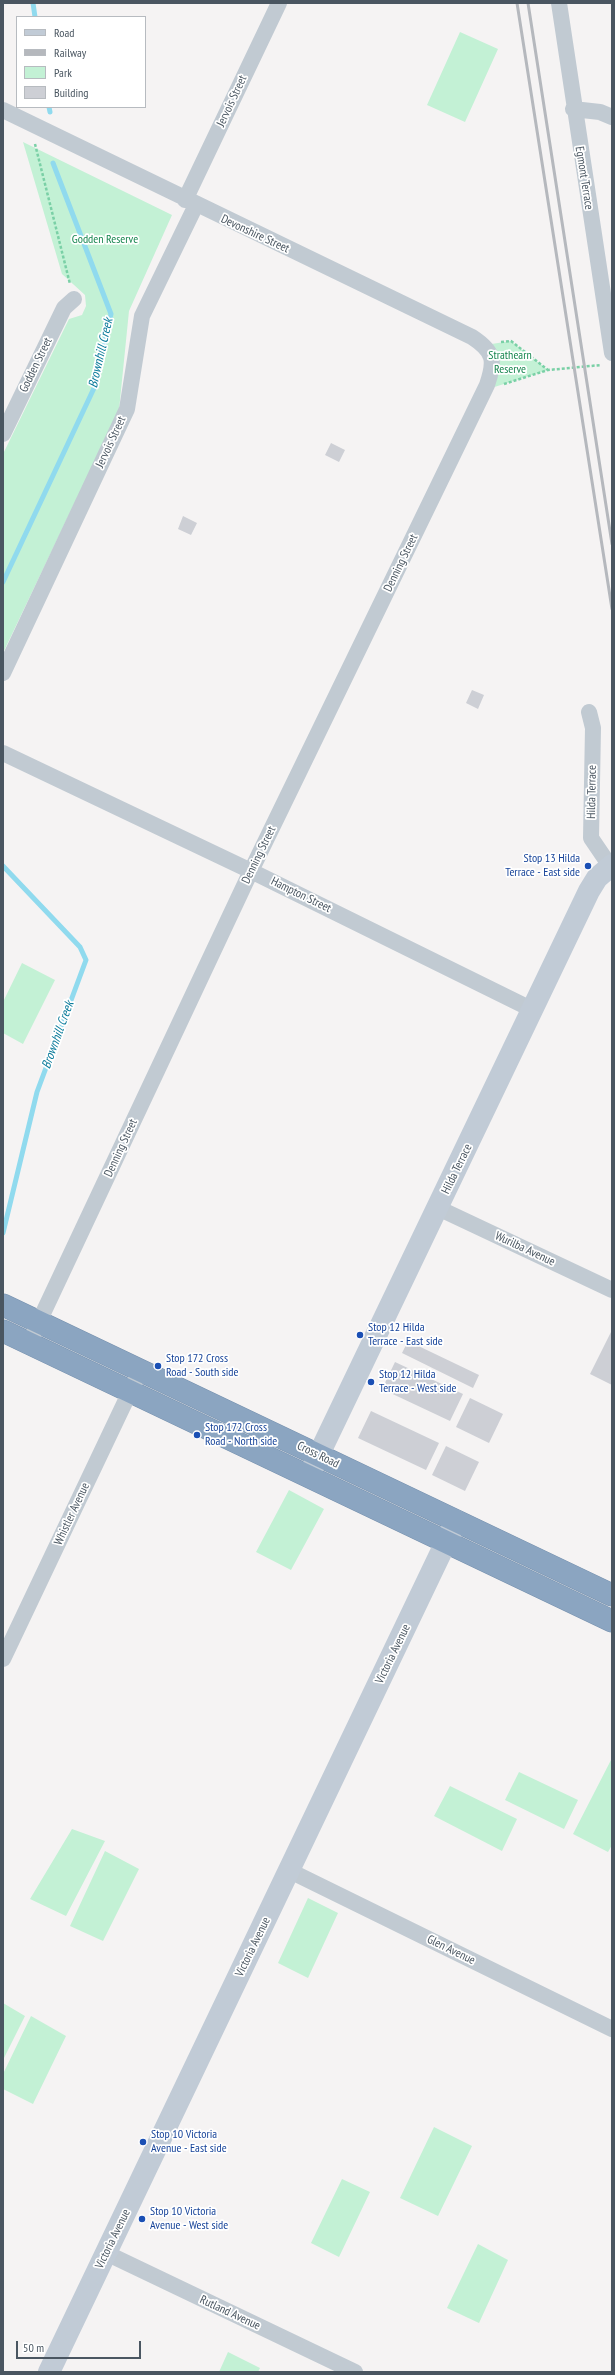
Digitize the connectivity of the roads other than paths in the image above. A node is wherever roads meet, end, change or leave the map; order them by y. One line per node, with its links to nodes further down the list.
1 (279, 3): 6 (street, Jervois Street)
2 (558, 3): 3 (street, Egmont Terrace)
3 (573, 109): 5 (street); 8 (street, Egmont Terrace)
4 (3, 110): 6 (street, Devonshire Street)
5 (612, 117)
6 (190, 203): 9 (street, Devonshire Street); 11 (street, Jervois Street)
7 (74, 299): 10 (street, Godden Street)
8 (609, 359)
9 (492, 368): 15 (street, Denning Street)
10 (3, 434)
11 (3, 673)
12 (589, 712): 14 (street, Hilda Terrace)
13 (3, 753): 15 (street, Hampton Street)
14 (611, 865): 16 (main road, Hilda Terrace)
15 (251, 871): 16 (street, Hampton Street); 20 (street, Denning Street)
16 (533, 1010): 17 (main road, Hilda Terrace)
17 (438, 1208): 18 (street, Wurilba Avenue); 25 (main road, Hilda Terrace)
18 (612, 1290)
19 (3, 1304): 20 (highway, Cross Road)
20 (39, 1322): 22 (street, Denning Street); 23 (highway, Cross Road)
21 (3, 1331): 22 (highway, Cross Road)
22 (29, 1343): 24 (highway, Cross Road)
23 (140, 1369): 24 (street, Whistler Avenue); 25 (highway, Cross Road)
24 (130, 1390): 26 (highway, Cross Road); 31 (street, Whistler Avenue)
25 (318, 1454): 26 (main road, Hilda Terrace); 27 (highway, Cross Road)
26 (308, 1476): 28 (highway, Cross Road)
27 (456, 1521): 28 (main road, Victoria Avenue); 29 (highway, Cross Road)
28 (447, 1543): 30 (highway, Cross Road); 32 (main road, Victoria Avenue)
29 (612, 1595)
30 (612, 1621)
31 (3, 1659)
32 (290, 1871): 33 (street, Glen Avenue); 34 (main road, Victoria Avenue)
33 (612, 2029)
34 (106, 2253): 35 (main road, Victoria Avenue); 36 (street, Rutland Avenue)
35 (49, 2372)
36 (355, 2372)

